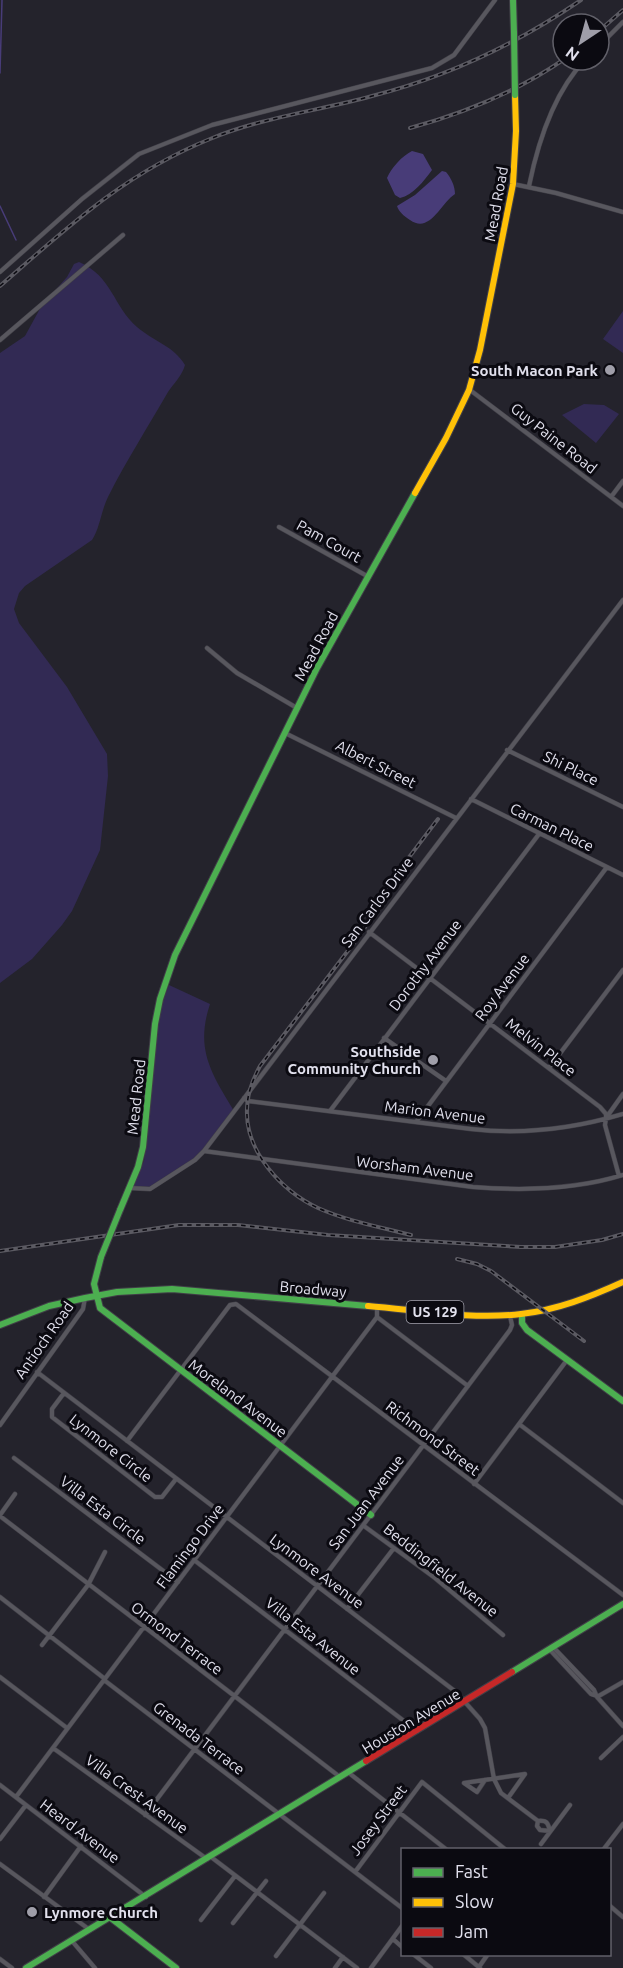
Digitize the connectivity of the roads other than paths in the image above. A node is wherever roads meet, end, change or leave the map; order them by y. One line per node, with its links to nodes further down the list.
1 (495, 0): 10 (street)
2 (513, 0): 6 (street, Mead Road, bridge)
3 (623, 22): 4 (street)
4 (611, 34)
5 (575, 72): 7 (street)
6 (513, 184): 7 (street); 12 (street, Mead Road)
7 (529, 186): 8 (street)
8 (623, 212)
9 (123, 235): 11 (street)
10 (0, 272)
11 (0, 340)
12 (469, 390): 14 (street, Guy Paine Road); 17 (street, Mead Road)
13 (623, 481): 14 (street)
14 (611, 497): 15 (street, Guy Paine Road)
15 (623, 506)
16 (279, 527): 17 (street, Pam Court)
17 (367, 576): 20 (street, Mead Road)
18 (623, 600): 22 (street, San Carlos Drive)
19 (207, 648): 20 (street)
20 (297, 708): 21 (street, Mead Road)
21 (285, 732): 25 (street, Albert Street); 44 (street, Mead Road)
22 (507, 750): 23 (street, San Carlos Drive); 24 (street, Shi Place)
23 (471, 799): 25 (street, San Carlos Drive); 26 (street, Carman Place)
24 (623, 807)
25 (456, 818): 29 (street, San Carlos Drive)
26 (539, 834): 27 (street, Carman Place); 31 (street, Dorothy Avenue)
27 (607, 867): 28 (street, Carman Place); 32 (street, Roy Avenue)
28 (623, 875)
29 (369, 932): 31 (street, Melvin Place); 37 (street, San Carlos Drive)
30 (623, 970): 34 (street)
31 (430, 978): 32 (street, Melvin Place); 33 (street, Dorothy Avenue)
32 (490, 1023): 34 (street, Melvin Place); 35 (street, Roy Avenue)
33 (384, 1038): 35 (street); 38 (street, Dorothy Avenue)
34 (549, 1068): 40 (street, Melvin Place)
35 (446, 1081): 41 (street, Roy Avenue)
36 (623, 1094): 40 (street)
37 (244, 1098): 38 (street, Marion Avenue); 42 (street, San Carlos Drive)
38 (330, 1110): 41 (street, Marion Avenue)
39 (623, 1114): 40 (street, Marion Avenue)
40 (606, 1118): 41 (street, Marion Avenue); 43 (street)
41 (416, 1122)
42 (204, 1151): 43 (street, Worsham Avenue); 44 (street, San Carlos Drive)
43 (621, 1175)
44 (129, 1188): 46 (street, Mead Road, bridge)
45 (623, 1282): 51 (street, Broadway / US 129)
46 (98, 1295): 47 (street, Broadway / US 129); 48 (street, Broadway / US 129); 56 (street, Moreland Avenue)
47 (242, 1295): 49 (street); 50 (street, Broadway / US 129)
48 (85, 1298): 54 (street, Broadway / US 129); 57 (street, Antioch Road)
49 (240, 1306): 56 (street); 58 (street, Richmond Street)
50 (377, 1306): 52 (street, Broadway / US 129); 53 (street)
51 (522, 1315): 52 (street, Broadway / US 129); 55 (street)
52 (510, 1316): 59 (street, San Juan Avenue)
53 (377, 1317): 58 (street, Flamingo Drive); 59 (street)
54 (0, 1325)
55 (567, 1359): 61 (street); 62 (street)
56 (181, 1370): 64 (street); 65 (street, Moreland Avenue)
57 (37, 1372): 60 (street, Lynmore Avenue); 63 (street, Antioch Road)
58 (333, 1377): 65 (street, Flamingo Drive); 66 (street, Richmond Street)
59 (468, 1386): 66 (street, San Juan Avenue)
60 (64, 1392): 64 (street, Lynmore Avenue); 68 (street, Lynmore Circle)
61 (623, 1401)
62 (519, 1424): 69 (street); 71 (street)
63 (0, 1425)
64 (127, 1441): 68 (street, Lynmore Avenue)
65 (281, 1446): 72 (street, Moreland Avenue); 74 (street, Flamingo Drive)
66 (423, 1446): 69 (street, Richmond Street); 72 (street, San Juan Avenue)
67 (14, 1458): 79 (street, Villa Esta Circle)
68 (176, 1479): 74 (street, Lynmore Avenue)
69 (474, 1484): 82 (street, Richmond Street)
70 (15, 1494): 73 (street)
71 (623, 1503)
72 (371, 1515): 75 (street, San Juan Avenue)
73 (0, 1516): 80 (street, Ormond Terrace)
74 (227, 1517): 78 (street, Flamingo Drive); 81 (street, Lynmore Avenue)
75 (364, 1526): 76 (street, Beddingfield Avenue); 81 (street, San Juan Avenue)
76 (393, 1548): 85 (street); 88 (street, Beddingfield Avenue)
77 (105, 1552): 80 (street)
78 (194, 1560): 79 (street, Flamingo Drive); 87 (street, Villa Esta Avenue)
79 (178, 1582): 86 (street, Flamingo Drive)
80 (88, 1585): 86 (street, Ormond Terrace); 89 (street)
81 (318, 1586): 85 (street, Lynmore Avenue); 87 (street, San Juan Avenue)
82 (623, 1595)
83 (0, 1597): 89 (street, Grenada Terrace)
84 (623, 1604): 91 (street, Houston Avenue)
85 (347, 1608): 97 (street, Lynmore Avenue)
86 (144, 1627): 93 (street, Flamingo Drive); 95 (street, Ormond Terrace)
87 (285, 1629): 95 (street, San Juan Avenue); 100 (street, Villa Esta Avenue)
88 (503, 1635)
89 (50, 1636): 90 (street); 93 (street, Grenada Terrace)
90 (42, 1645)
91 (552, 1649): 96 (street); 97 (street, Houston Avenue)
92 (0, 1677): 99 (street)
93 (105, 1679): 99 (street, Flamingo Drive); 103 (street, Grenada Terrace)
94 (623, 1682): 96 (street)
95 (235, 1696): 103 (street, San Juan Avenue); 106 (street, Ormond Terrace)
96 (597, 1696): 98 (street)
97 (465, 1702): 100 (street, Houston Avenue); 107 (street, Lynmore Avenue)
98 (623, 1726)
99 (67, 1728): 102 (street, Flamingo Drive)
100 (417, 1731): 105 (street, Houston Avenue)
101 (623, 1737): 104 (street)
102 (53, 1748): 110 (street, Flamingo Drive); 116 (street, Villa Crest Avenue)
103 (195, 1749): 115 (street, Grenada Terrace); 116 (street, San Juan Avenue)
104 (601, 1758)
105 (348, 1772): 106 (street, Houston Avenue); 114 (street)
106 (340, 1777): 115 (street, Houston Avenue)
107 (494, 1779): 108 (street); 111 (street, Lynmore Avenue); 111 (street)
108 (485, 1780): 108 (street)
109 (0, 1785): 110 (street, Heard Avenue)
110 (16, 1797): 112 (street, Heard Avenue)
111 (508, 1797): 117 (street, Lynmore Avenue)
112 (26, 1805): 120 (street); 122 (street, Heard Avenue)
113 (570, 1805): 119 (street)
114 (399, 1812): 123 (street); 124 (street, Josey Street); 128 (street, Josey Street)
115 (280, 1814): 126 (street, Houston Avenue); 128 (street, Grenada Terrace)
116 (145, 1815): 126 (street, Villa Crest Avenue)
117 (538, 1821): 119 (street, Lynmore Avenue); 119 (street, Lynmore Avenue)
118 (623, 1824): 125 (street)
119 (550, 1831): 121 (street)
120 (0, 1839)
121 (540, 1844)
122 (81, 1846): 133 (street); 134 (street, Heard Avenue)
123 (444, 1848)
124 (504, 1848)
125 (605, 1848)
126 (209, 1858): 129 (street); 134 (street, Houston Avenue)
127 (0, 1864): 133 (street)
128 (355, 1872): 135 (street, Grenada Terrace)
129 (235, 1876): 131 (street); 139 (street)
130 (266, 1881): 131 (street)
131 (257, 1892): 140 (street); 141 (street)
132 (324, 1893): 141 (street)
133 (44, 1897): 143 (street)
134 (146, 1897): 138 (street, Houston Avenue)
135 (401, 1907)
136 (611, 1908): 137 (street)
137 (623, 1917)
138 (111, 1918): 143 (street, Houston Avenue); 155 (street)
139 (201, 1920)
140 (233, 1923)
141 (300, 1925): 147 (street); 150 (street)
142 (401, 1927): 144 (street)
143 (90, 1930): 145 (street, Houston Avenue)
144 (393, 1939): 146 (street); 158 (street)
145 (72, 1941): 153 (street, Houston Avenue); 154 (street)
146 (401, 1946)
147 (276, 1956)
148 (416, 1956): 159 (street)
149 (465, 1956): 160 (street)
150 (343, 1958): 156 (street); 157 (street)
151 (0, 1959): 152 (street)
152 (12, 1968)
153 (26, 1968)
154 (95, 1968)
155 (176, 1968)
156 (335, 1968)
157 (357, 1968)
158 (371, 1968)
159 (431, 1968)
160 (480, 1968)

